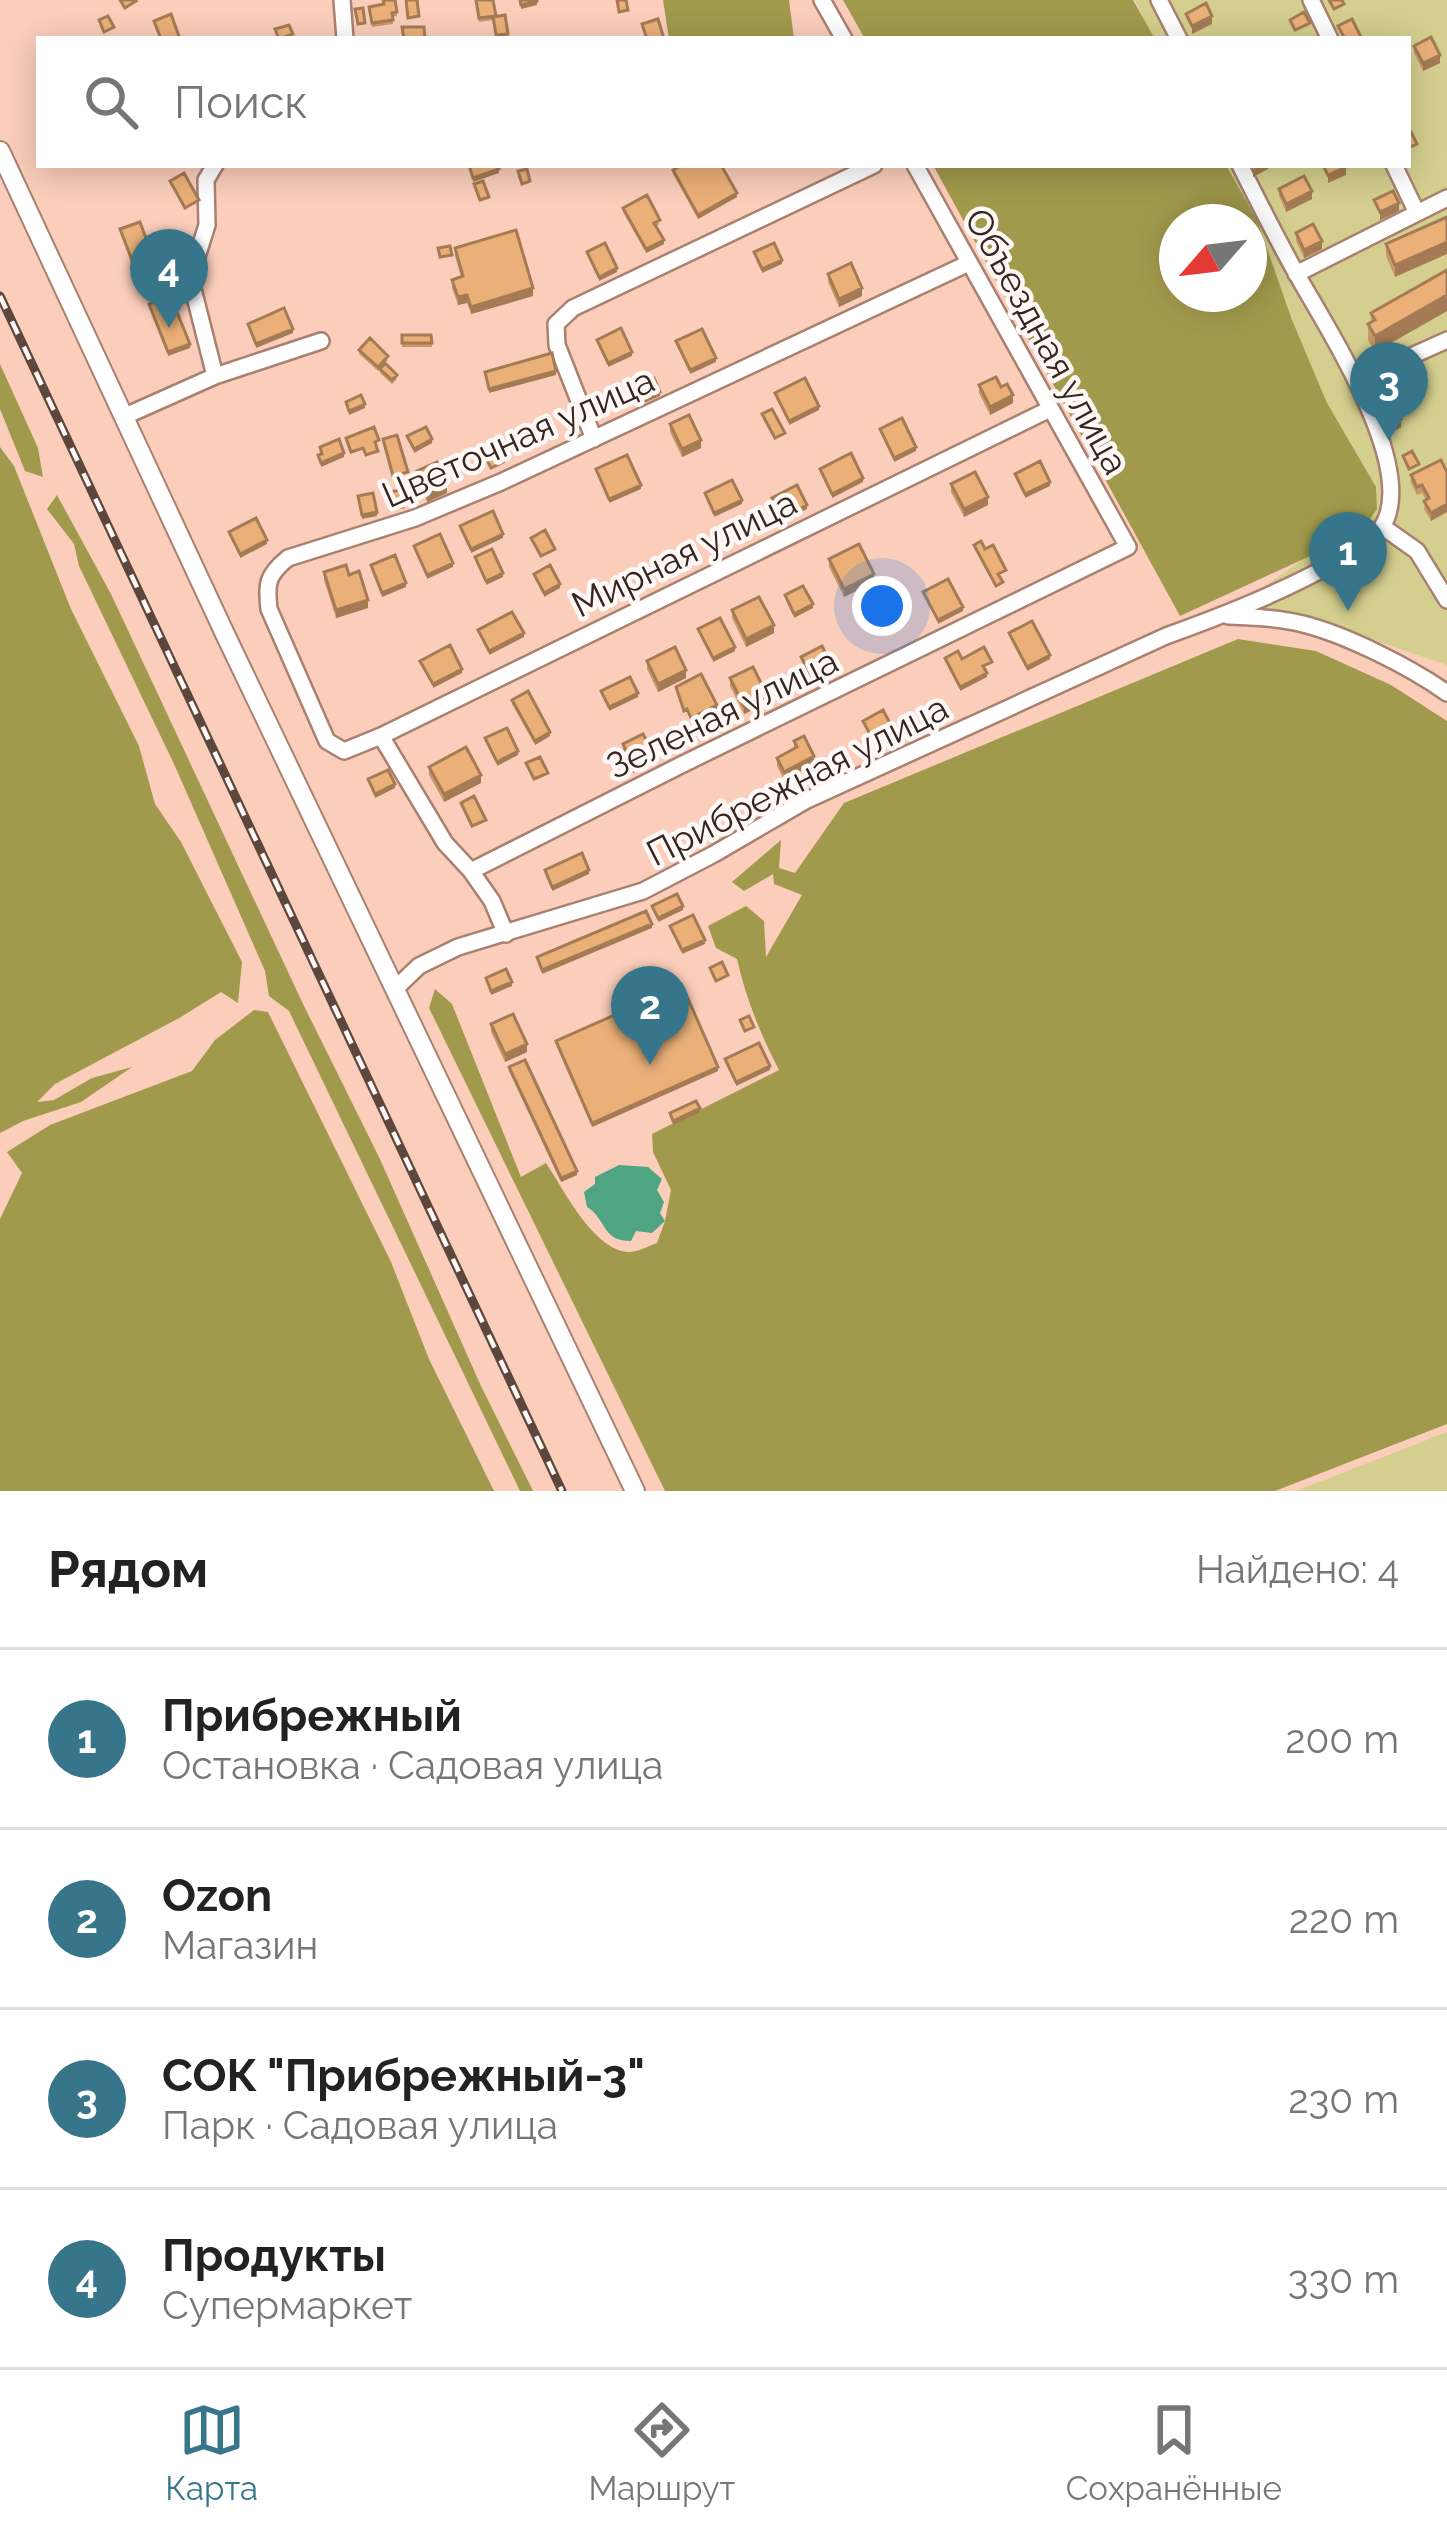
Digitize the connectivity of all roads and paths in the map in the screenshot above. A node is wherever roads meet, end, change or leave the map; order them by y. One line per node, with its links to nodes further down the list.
1 (342, 0): 5 (street)
2 (822, 0): 6 (street)
3 (1160, 0): 7 (street)
4 (1311, 0): 8 (street)
5 (345, 36)
6 (842, 36)
7 (1178, 36)
8 (1329, 36)
9 (0, 151): 24 (street)
10 (213, 168): 21 (street)
11 (868, 168): 25 (street)
12 (916, 168): 17 (street, Объездная улица)
13 (1242, 168): 18 (street)
14 (1395, 168): 16 (street)
15 (1447, 198): 16 (street)
16 (1417, 213): 18 (street)
17 (969, 262): 23 (street, Объездная улица); 25 (street, Цветочная улица)
18 (1296, 274): 22 (street)
19 (1447, 340): 22 (street)
20 (321, 341): 21 (street)
21 (215, 376): 24 (street)
22 (1356, 380): 26 (street)
23 (1050, 409): 27 (street, Объездная улица); 31 (street, Мирная улица)
24 (123, 417): 35 (street)
25 (594, 440): 32 (street, Цветочная улица)
26 (1383, 527): 28 (street); 29 (street, Прибрежная улица)
27 (1128, 547): 33 (street, Зеленая улица)
28 (1447, 600)
29 (1226, 616): 30 (street); 34 (street, Прибрежная улица)
30 (1444, 684)
31 (381, 736): 32 (street, Мирная улица); 33 (street)
32 (344, 751)
33 (471, 871): 34 (street)
34 (506, 934): 35 (street, Прибрежная улица)
35 (395, 989): 36 (street)
36 (635, 1491)

